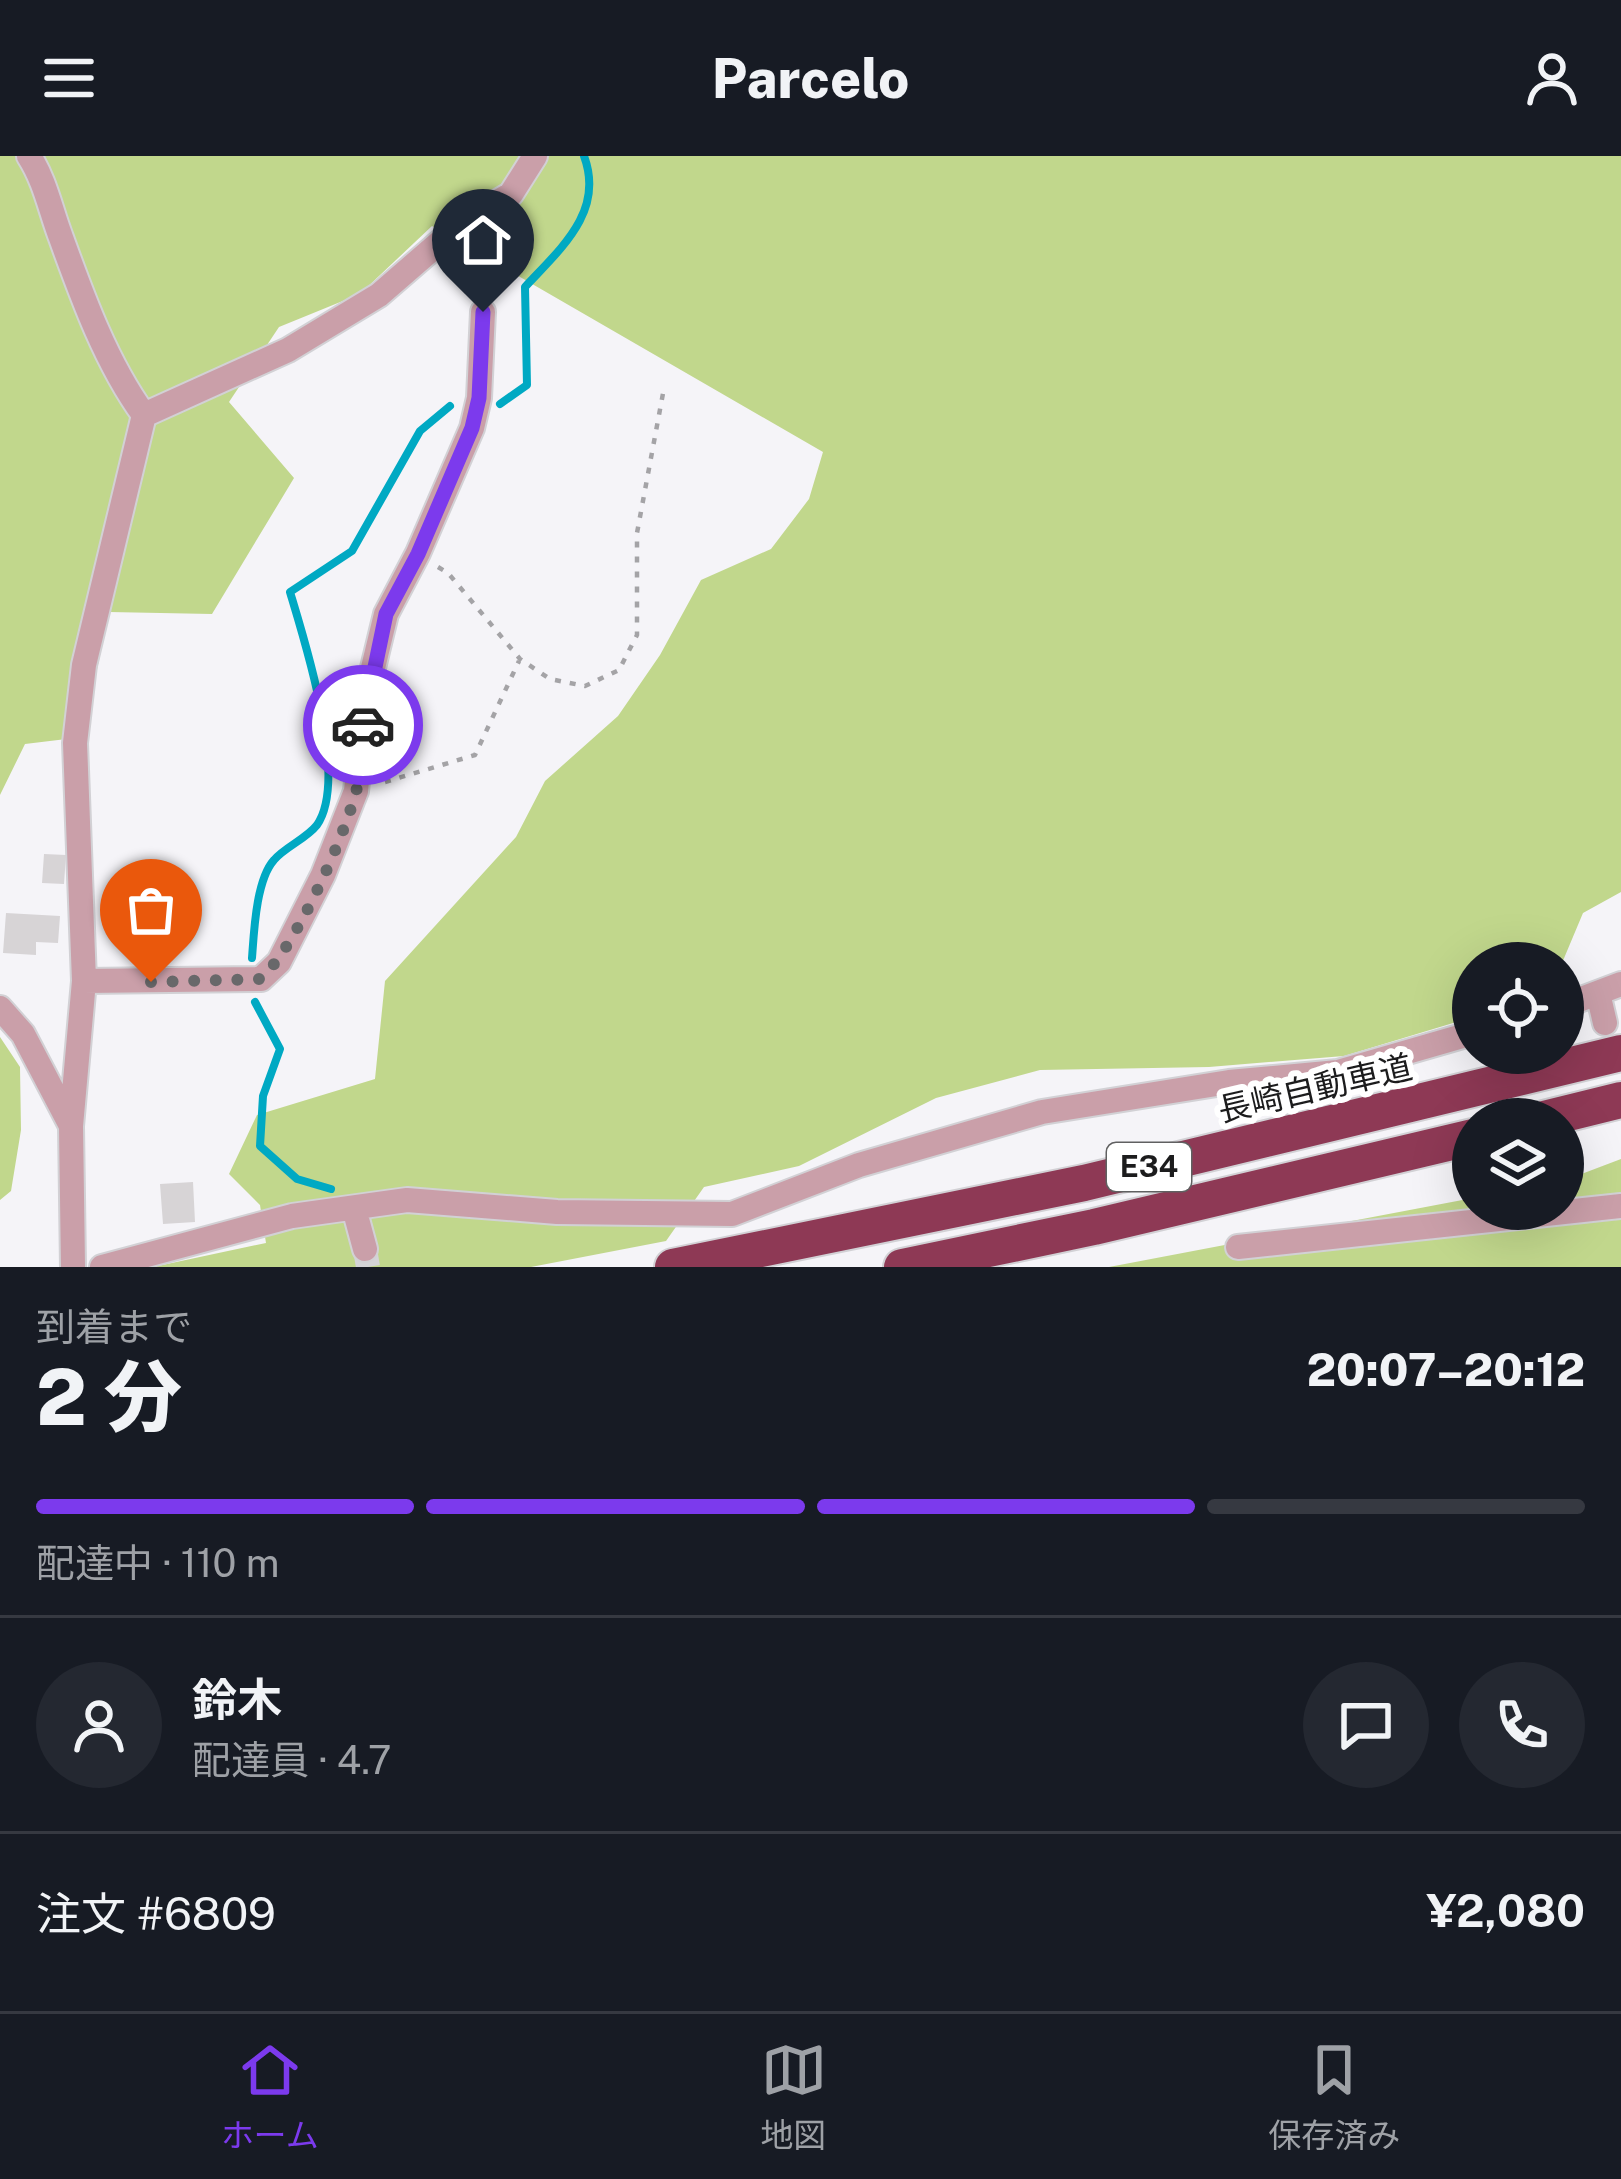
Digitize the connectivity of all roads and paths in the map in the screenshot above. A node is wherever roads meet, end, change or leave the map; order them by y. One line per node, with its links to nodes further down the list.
1 (29, 156): 5 (street)
2 (535, 156): 5 (street)
3 (483, 312): 6 (street)
4 (664, 388): 7 (path)
5 (144, 416): 9 (street)
6 (418, 554): 7 (path); 8 (street)
7 (520, 659): 8 (path)
8 (356, 791): 9 (street)
9 (84, 981): 16 (street)
10 (1609, 989): 12 (street)
11 (0, 1008): 16 (street)
12 (1613, 1038): 24 (highway, 長崎自動車道 / E34)
13 (1452, 1039): 19 (street)
14 (1621, 1100): 15 (highway)
15 (1584, 1109)
16 (71, 1126): 22 (street)
17 (1452, 1142): 25 (highway, E34)
18 (1621, 1206): 20 (street)
19 (354, 1208): 21 (street); 23 (street)
20 (1238, 1246)
21 (365, 1249)
22 (73, 1267)
23 (103, 1267)
24 (673, 1267)
25 (902, 1267)

